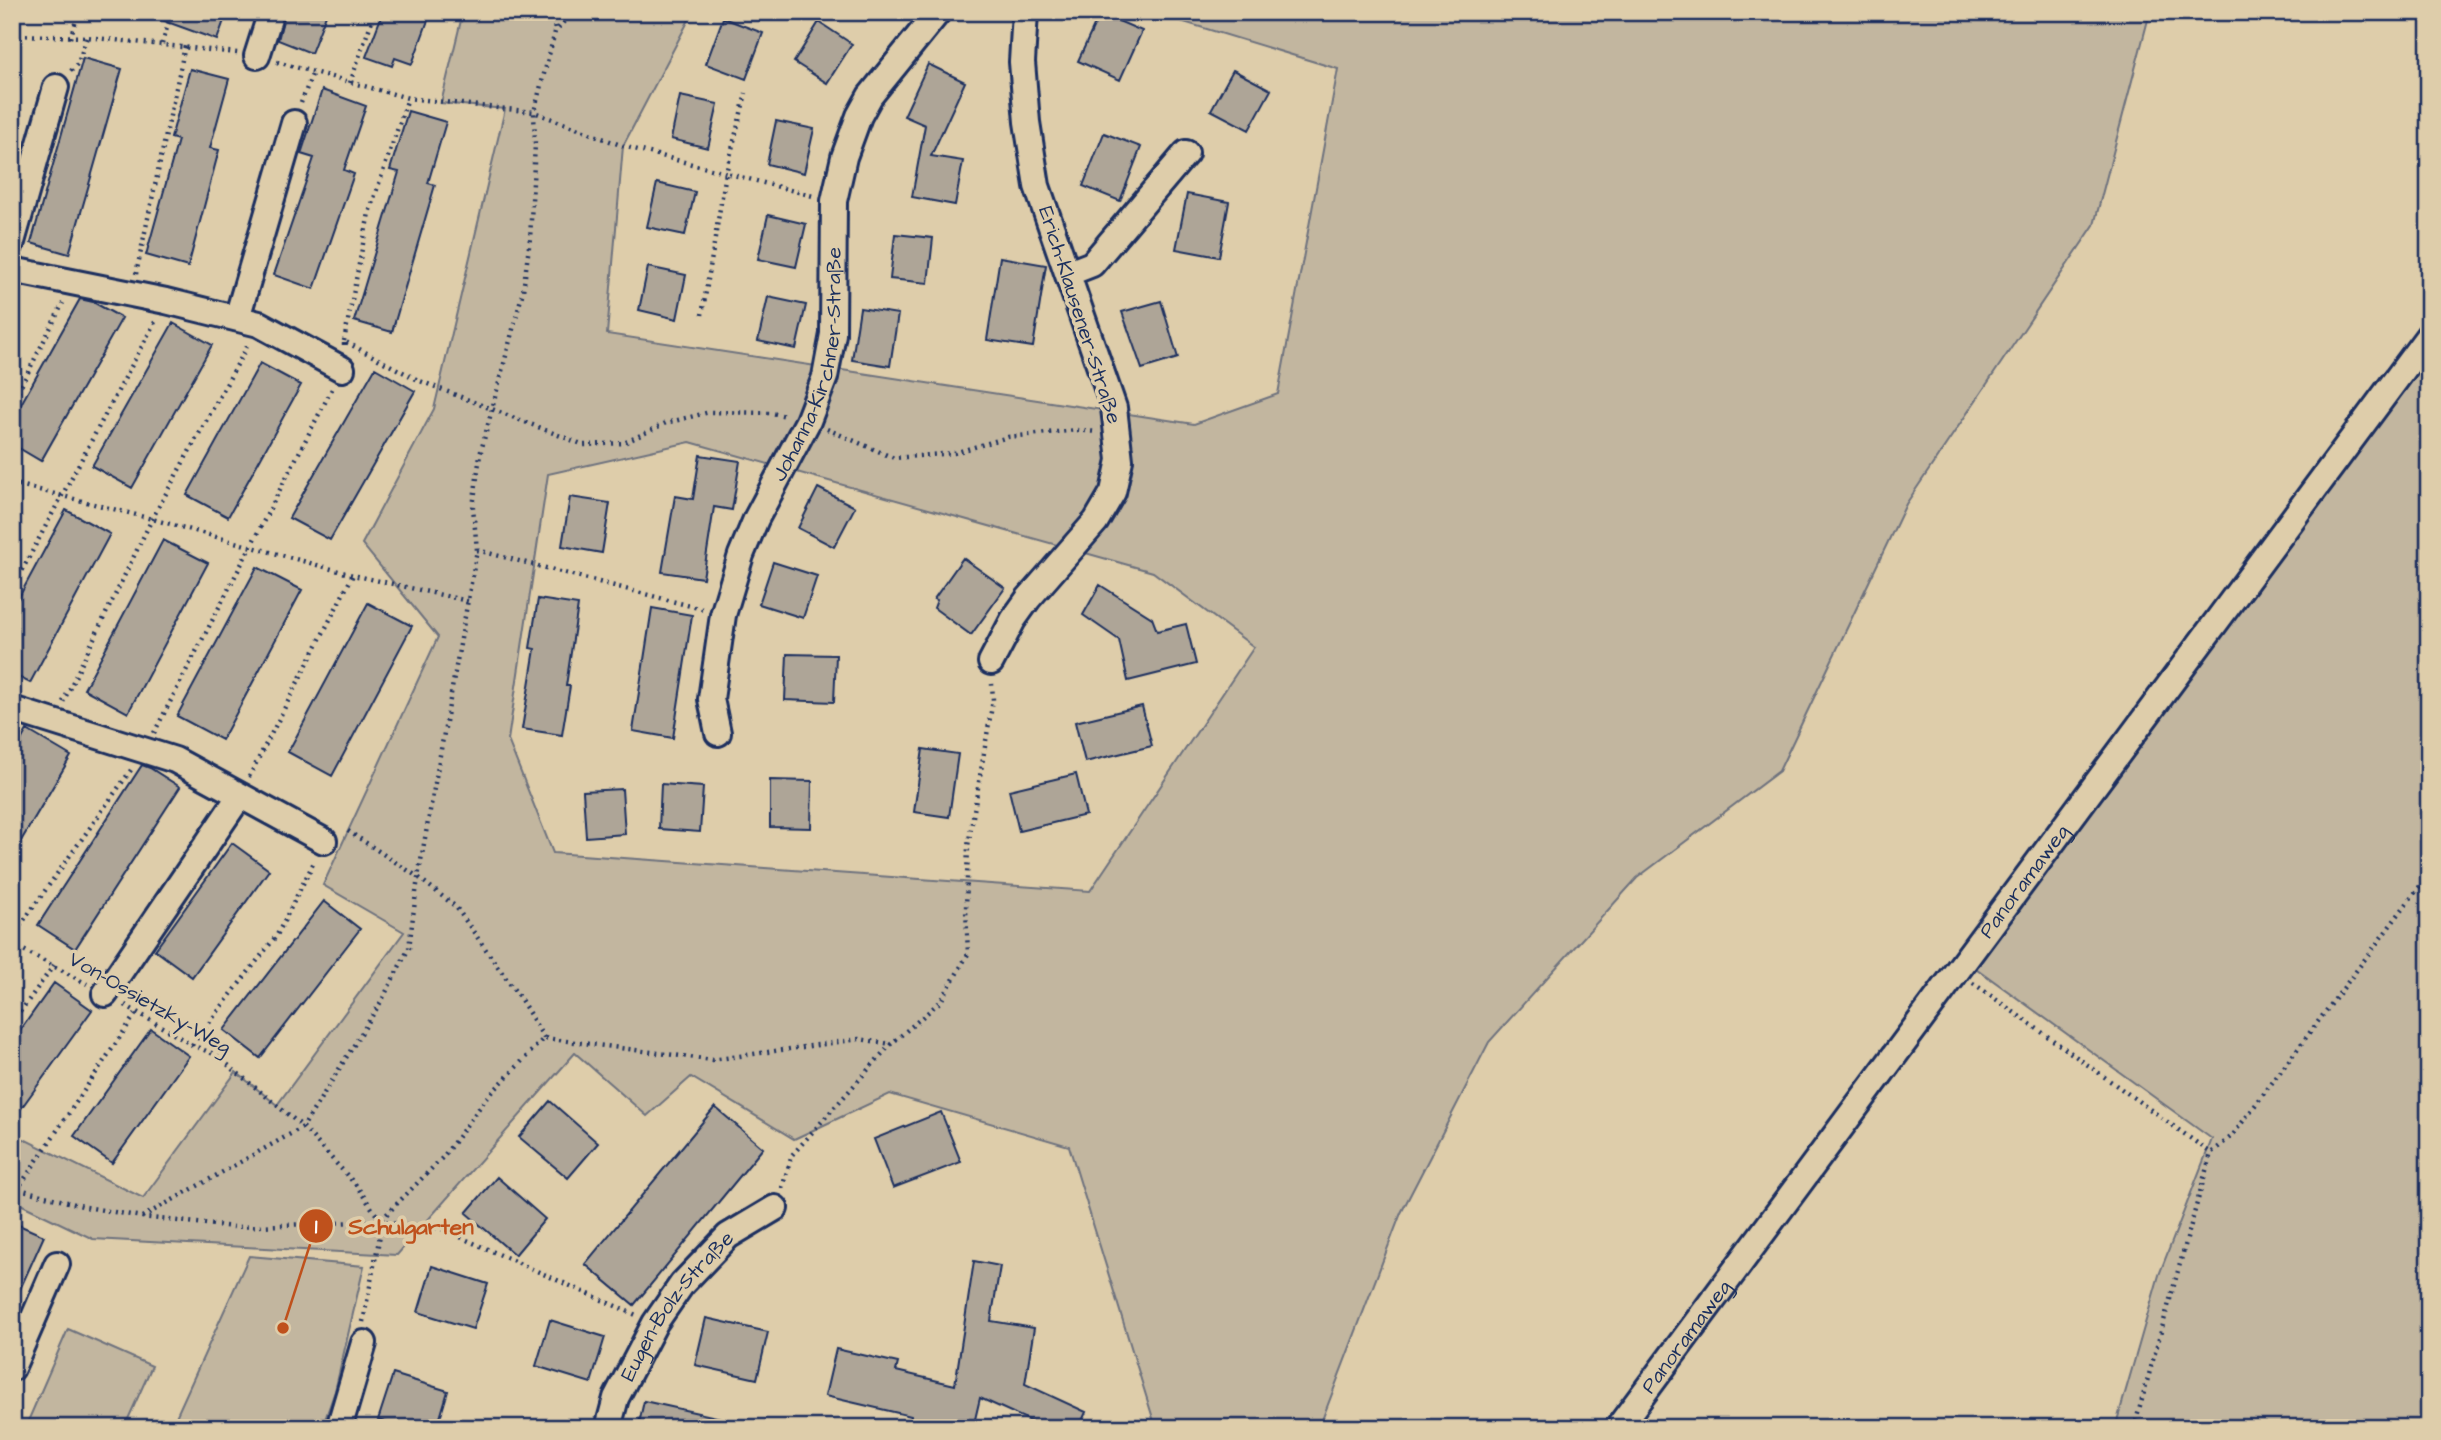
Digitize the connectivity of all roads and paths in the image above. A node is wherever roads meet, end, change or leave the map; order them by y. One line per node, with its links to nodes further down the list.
1 (79, 12): 11 (path)
2 (172, 12): 12 (path)
3 (271, 12): 14 (street)
4 (375, 12): 16 (path)
5 (554, 12): 9 (path)
6 (572, 12): 9 (path)
7 (939, 12): 25 (street, Johanna-Kirchner-Straße)
8 (1024, 12): 28 (street, Erich-Klausener-Straße)
9 (555, 32): 21 (path)
10 (87, 37): 17 (path)
11 (71, 38)
12 (162, 44)
13 (185, 46): 30 (path)
14 (257, 56)
15 (313, 72): 22 (path)
16 (350, 83)
17 (56, 87): 26 (street)
18 (746, 93): 24 (path)
19 (408, 98): 35 (path)
20 (472, 106): 21 (path)
21 (534, 112): 24 (path); 38 (path)
22 (293, 123): 33 (street)
23 (1186, 153): 28 (street)
24 (726, 173): 25 (path); 32 (path)
25 (834, 201): 39 (street, Johanna-Kirchner-Straße)
26 (12, 242)
27 (12, 270): 29 (street)
28 (1069, 273): 40 (street, Erich-Klausener-Straße)
29 (73, 284): 30 (street); 37 (path)
30 (131, 295): 31 (street)
31 (166, 301): 33 (street); 42 (path)
32 (702, 315)
33 (248, 321): 36 (street); 43 (path)
34 (2429, 335): 62 (street, Panoramaweg)
35 (344, 341): 36 (path); 38 (path)
36 (342, 369): 44 (path)
37 (12, 404)
38 (491, 408): 39 (path); 45 (path)
39 (808, 421): 40 (path); 49 (street, Johanna-Kirchner-Straße)
40 (1119, 434): 50 (street, Erich-Klausener-Straße)
41 (12, 483): 42 (path)
42 (61, 497): 43 (path); 47 (path)
43 (152, 519): 44 (path); 52 (path)
44 (251, 548): 46 (path); 54 (path)
45 (477, 550): 48 (path); 49 (path)
46 (354, 575): 48 (path); 55 (path)
47 (12, 590)
48 (468, 601): 58 (path)
49 (723, 615): 53 (street, Johanna-Kirchner-Straße)
50 (991, 662): 67 (path)
51 (13, 711): 52 (street)
52 (54, 721): 54 (street)
53 (718, 733)
54 (145, 749): 55 (street); 59 (path)
55 (239, 797): 56 (street); 63 (street)
56 (324, 841): 58 (path); 68 (path)
57 (2429, 874): 70 (path)
58 (418, 877): 66 (path); 69 (path)
59 (12, 937)
60 (12, 944): 61 (path, Von-Ossietzky-Weg)
61 (54, 965): 63 (path, Von-Ossietzky-Weg); 65 (path)
62 (1958, 971): 70 (path); 81 (street, Panoramaweg)
63 (105, 994): 64 (path, Von-Ossietzky-Weg)
64 (137, 1012): 68 (path, Von-Ossietzky-Weg); 71 (path)
65 (12, 1023)
66 (544, 1038): 67 (path); 74 (path)
67 (891, 1044): 72 (path)
68 (192, 1045): 69 (path, Von-Ossietzky-Weg)
69 (303, 1127): 73 (path); 74 (path, Von-Ossietzky-Weg)
70 (2211, 1153): 82 (path)
71 (14, 1188): 73 (path)
72 (775, 1209): 76 (street, Eugen-Bolz-Straße)
73 (142, 1217): 74 (path)
74 (380, 1221): 76 (path); 77 (path)
75 (57, 1264): 78 (street)
76 (655, 1322): 80 (street, Eugen-Bolz-Straße)
77 (364, 1343): 79 (street)
78 (12, 1368)
79 (339, 1428)
80 (608, 1428)
81 (1618, 1428)
82 (2134, 1428)

